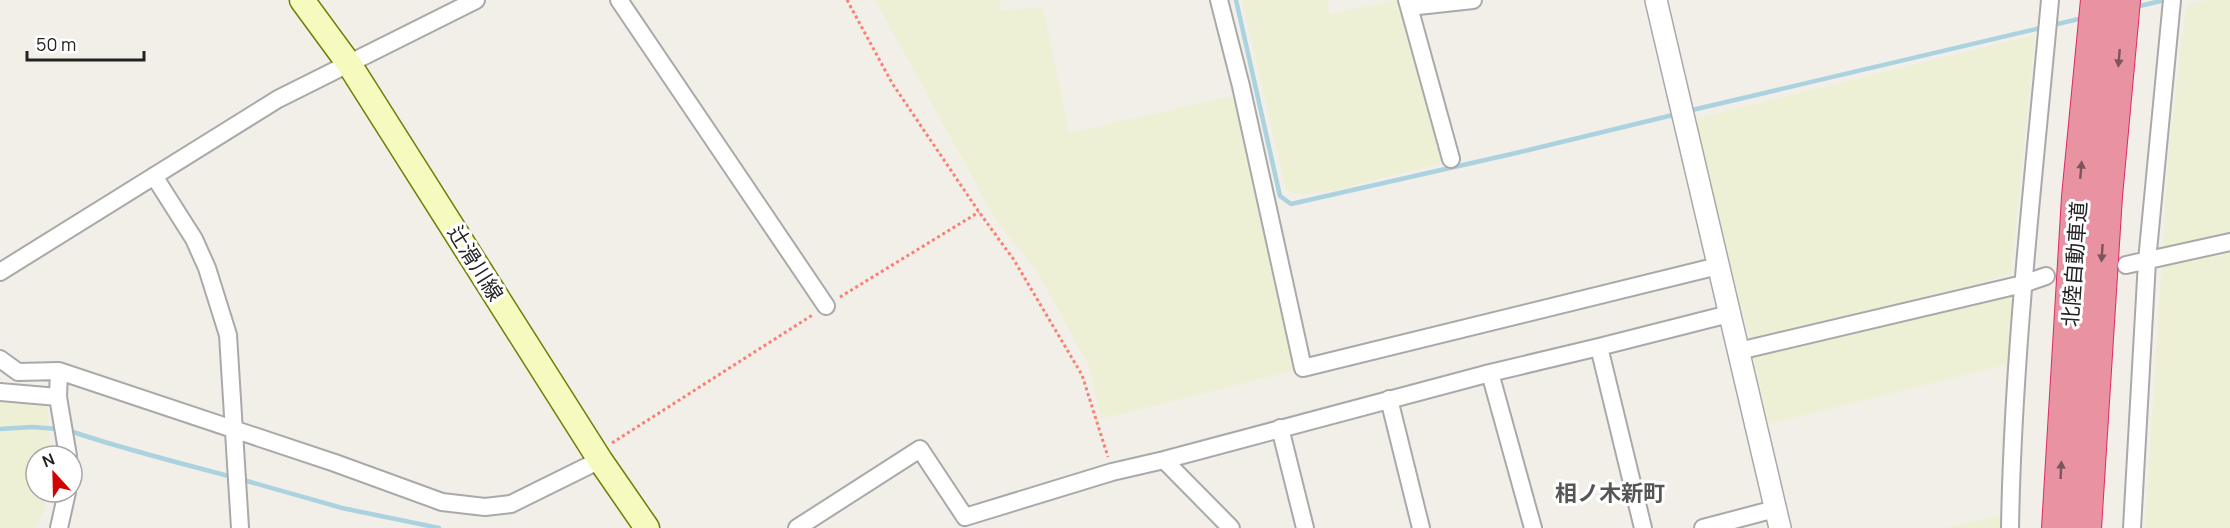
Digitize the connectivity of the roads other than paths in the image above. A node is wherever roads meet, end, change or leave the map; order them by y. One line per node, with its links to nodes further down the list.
1 (302, 0): 12 (main road, 辻滑川線)
2 (476, 0): 12 (street)
3 (619, 0): 22 (street)
4 (1219, 0): 18 (street)
5 (1473, 0): 11 (street)
6 (1656, 0): 18 (street)
7 (2050, 0): 21 (street)
8 (2097, 0): 51 (highway, 北陸自動車道, one-way to 8)
9 (2124, 0): 52 (highway, 北陸自動車道, one-way to 52)
10 (2172, 0): 16 (street)
11 (1408, 4): 13 (street)
12 (349, 64): 14 (street); 35 (main road, 辻滑川線)
13 (1451, 159)
14 (154, 176): 19 (street); 32 (street)
15 (2230, 242): 16 (street)
16 (2148, 261): 17 (street); 53 (street)
17 (2126, 265)
18 (1718, 266): 23 (street)
19 (0, 272)
20 (2046, 276): 21 (street)
21 (2023, 284): 25 (street); 50 (street)
22 (825, 306)
23 (1730, 314): 24 (street); 25 (street)
24 (1599, 347): 28 (street); 48 (street)
25 (1739, 351): 38 (street)
26 (0, 359): 27 (street)
27 (59, 371): 30 (street); 32 (street)
28 (1490, 373): 31 (street); 47 (street)
29 (0, 392): 30 (street)
30 (58, 397): 34 (street)
31 (1389, 399): 33 (street); 46 (street)
32 (232, 428): 35 (street); 41 (street)
33 (1280, 428): 36 (street); 45 (street)
34 (66, 444)
35 (600, 460): 42 (main road, 辻滑川線)
36 (1164, 460): 39 (street); 44 (street)
37 (64, 504): 40 (street)
38 (1778, 519): 49 (street)
39 (971, 522): 43 (street)
40 (59, 528)
41 (240, 528)
42 (647, 528)
43 (797, 528)
44 (1231, 528)
45 (1305, 528)
46 (1422, 528)
47 (1533, 528)
48 (1643, 528)
49 (1703, 528)
50 (2010, 528)
51 (2058, 528)
52 (2085, 528)
53 (2132, 528)

